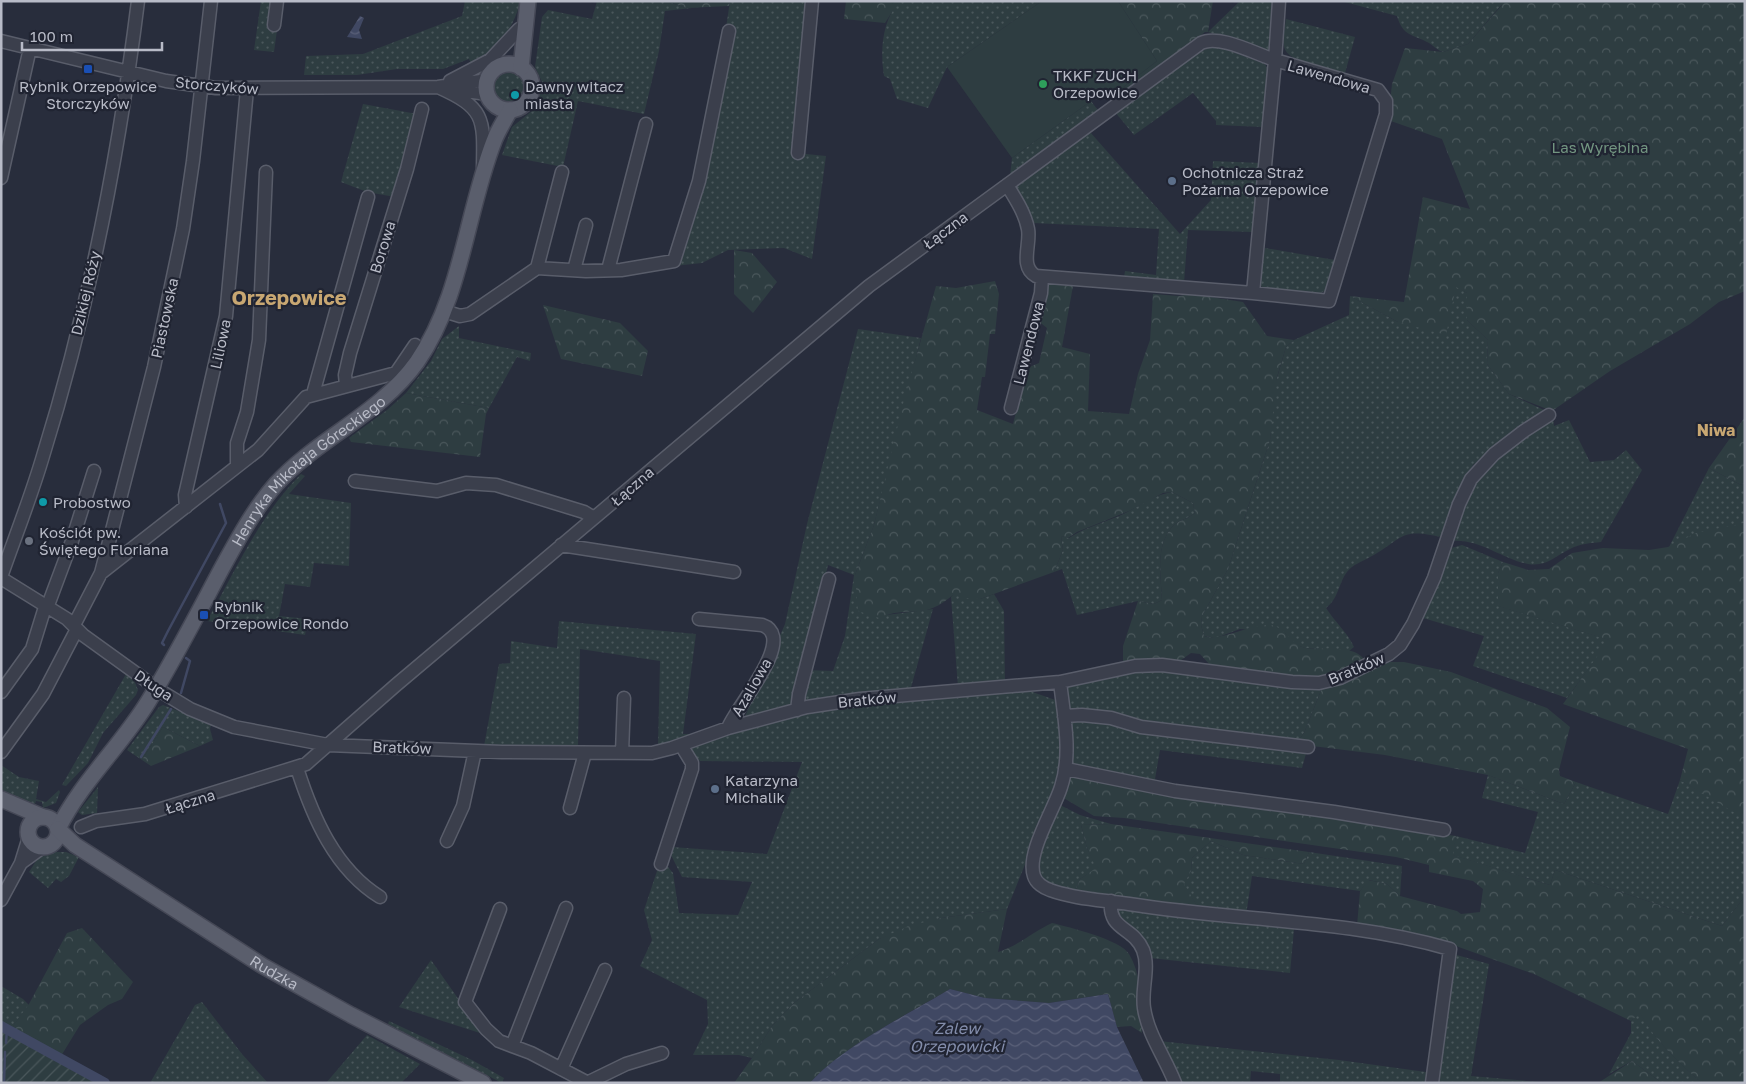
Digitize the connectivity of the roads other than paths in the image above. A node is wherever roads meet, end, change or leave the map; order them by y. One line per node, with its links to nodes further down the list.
1 (138, 1): 14 (street, Dzikiej Róży)
2 (212, 1): 15 (street, Piastowska)
3 (277, 1): 7 (street)
4 (812, 1): 23 (street)
5 (1279, 1): 12 (street)
6 (526, 7): 8 (main road); 13 (main road)
7 (274, 25)
8 (519, 29): 13 (main road); 16 (street)
9 (729, 31): 33 (street)
10 (1, 41): 11 (street, Storczyków)
11 (30, 48): 14 (street, Storczyków); 26 (street)
12 (1275, 60): 28 (street, Łączna); 35 (street, Lawendowa); 35 (street, Lawendowa)
13 (513, 66): 18 (main road); 20 (main road)
14 (127, 72): 15 (street, Storczyków); 50 (street, Dzikiej Róży)
15 (202, 86): 17 (street, Storczyków); 49 (street, Piastowska)
16 (438, 87): 17 (street, Storczyków); 18 (street, Storczyków); 27 (street)
17 (247, 89): 45 (street, Liliowa)
18 (490, 93): 20 (main road); 22 (main road, Henryka Mikołaja Góreckiego)
19 (422, 109): 38 (street, Borowa)
20 (510, 110): 22 (main road, Henryka Mikołaja Góreckiego)
21 (646, 124): 33 (street)
22 (494, 140): 27 (main road, Henryka Mikołaja Góreckiego)
23 (798, 153)
24 (266, 172): 42 (street)
25 (562, 172): 31 (street)
26 (1, 178)
27 (483, 179): 36 (main road, Henryka Mikołaja Góreckiego)
28 (1008, 185): 34 (street); 46 (street, Łączna)
29 (368, 197): 39 (street, Borowa)
30 (586, 225): 32 (street)
31 (537, 268): 32 (street); 36 (street)
32 (574, 270): 33 (street)
33 (615, 270)
34 (1042, 277): 35 (street, Lawendowa); 40 (street, Lawendowa)
35 (1253, 293)
36 (444, 311): 56 (main road, Henryka Mikołaja Góreckiego)
37 (415, 345): 38 (street)
38 (346, 385): 39 (street)
39 (312, 394): 42 (street)
40 (1011, 408)
41 (1549, 415): 55 (street, Bratków)
42 (237, 466): 45 (street)
43 (94, 471): 52 (street)
44 (356, 481): 46 (street)
45 (186, 507): 49 (street)
46 (594, 518): 47 (street, Łączna)
47 (561, 545): 48 (street); 62 (street, Łączna)
48 (734, 572)
49 (101, 573): 54 (street, Piastowska)
50 (1, 578): 52 (street, Długa)
51 (829, 579): 59 (street)
52 (46, 608): 54 (street, Długa); 57 (street)
53 (699, 619): 61 (street, Azaliowa)
54 (76, 627): 56 (street, Długa); 66 (street, Piastowska)
55 (1060, 682): 59 (street, Bratków); 60 (street)
56 (156, 688): 62 (street, Długa); 71 (main road, Henryka Mikołaja Góreckiego)
57 (1, 692)
58 (624, 698): 68 (street)
59 (797, 710): 61 (street, Bratków)
60 (1064, 716): 64 (street); 70 (street)
61 (728, 728): 63 (street, Bratków)
62 (328, 745): 65 (street, Bratków); 69 (street, Łączna)
63 (681, 746): 68 (street, Bratków); 83 (street)
64 (1308, 747)
65 (475, 751): 67 (street, Bratków); 79 (street)
66 (1, 752)
67 (585, 753): 68 (street, Bratków); 73 (street)
68 (622, 753)
69 (297, 768): 75 (street, Łączna); 84 (street)
70 (1066, 769): 77 (street); 86 (street)
71 (83, 787): 74 (main road, Henryka Mikołaja Góreckiego); 76 (main road, Henryka Mikołaja Góreckiego)
72 (7, 803): 74 (main road); 78 (main road)
73 (570, 808)
74 (45, 817): 76 (main road); 78 (main road)
75 (82, 827)
76 (58, 829): 80 (main road, Rudzka); 81 (main road)
77 (1444, 830)
78 (28, 833): 81 (main road); 82 (street)
79 (447, 841)
80 (75, 845): 81 (main road); 94 (main road, Rudzka)
81 (48, 846): 82 (street)
82 (21, 863): 85 (street)
83 (661, 864)
84 (380, 897)
85 (1, 900)
86 (1111, 901): 95 (street); 96 (street)
87 (566, 908): 90 (street)
88 (500, 909): 90 (street)
89 (605, 970): 92 (street)
90 (512, 1046): 92 (street)
91 (662, 1053): 93 (street)
92 (561, 1068): 93 (street)
93 (589, 1082)
94 (483, 1083)
95 (1175, 1083)
96 (1432, 1083)

